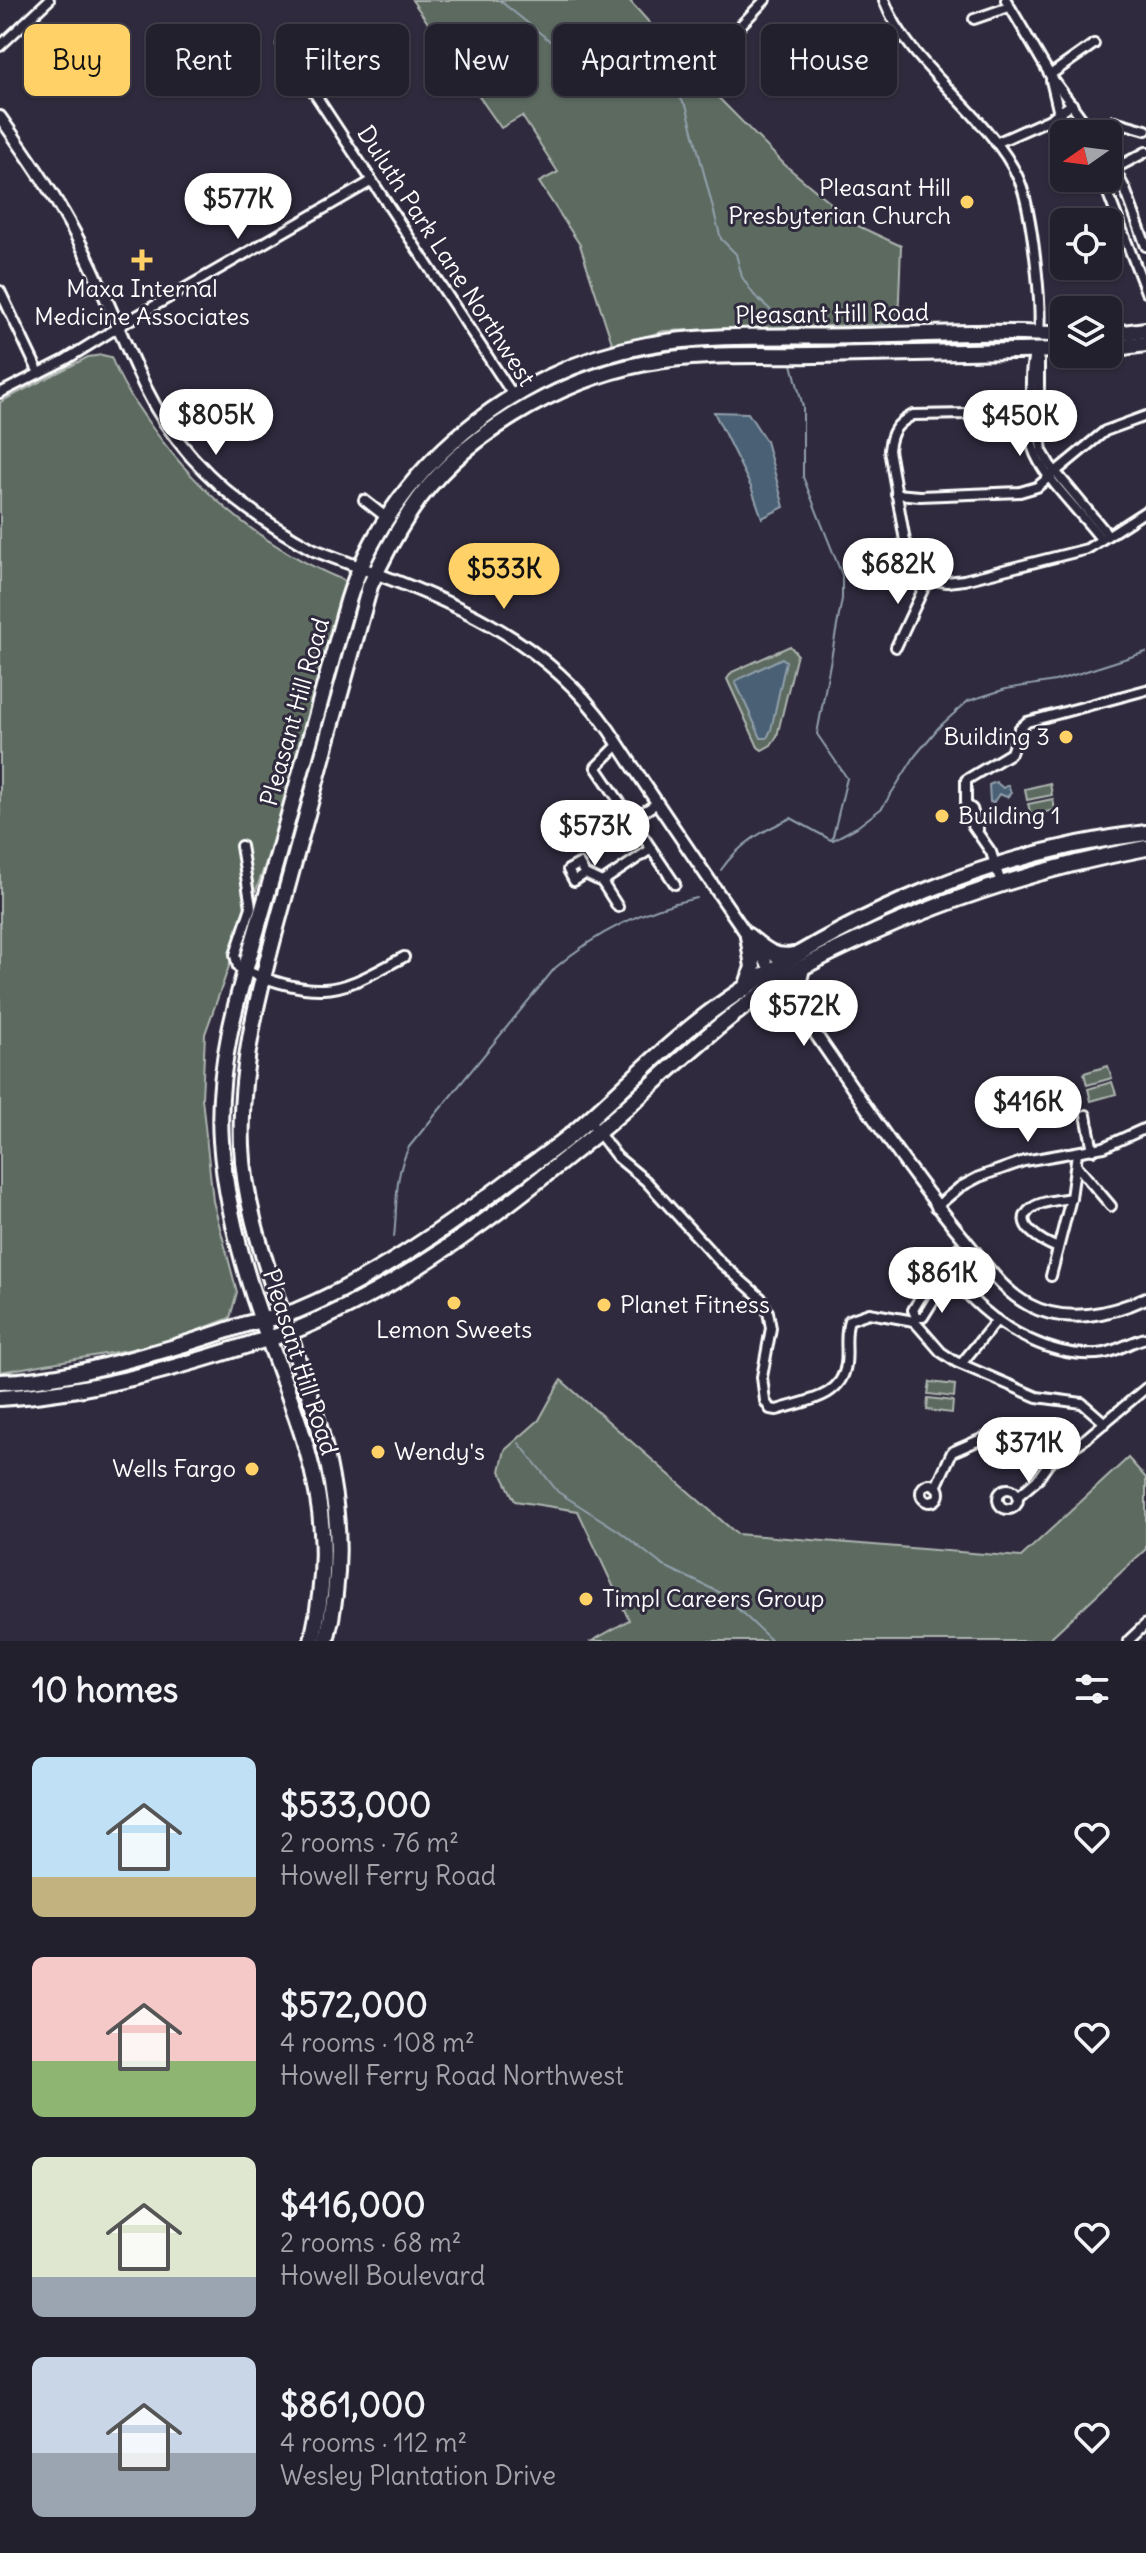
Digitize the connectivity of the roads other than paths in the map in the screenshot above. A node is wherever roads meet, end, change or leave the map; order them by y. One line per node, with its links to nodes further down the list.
1 (49, 0): 8 (street)
2 (765, 0): 6 (street)
3 (884, 0): 18 (street)
4 (1008, 3): 5 (street); 9 (street)
5 (974, 19)
6 (742, 24)
7 (1094, 44): 9 (street)
8 (0, 46)
9 (1050, 75): 11 (street); 12 (street)
10 (316, 96): 21 (street, Duluth Park Lane Northwest)
11 (1072, 104): 12 (street); 15 (street)
12 (1059, 114): 14 (street); 18 (street)
13 (0, 117): 28 (street)
14 (1063, 120)
15 (1083, 120)
16 (1122, 123): 17 (street)
17 (1146, 130)
18 (996, 143): 30 (street)
19 (1146, 152): 20 (street)
20 (1122, 164)
21 (372, 181): 28 (street); 39 (street, Duluth Park Lane Northwest)
22 (1108, 192): 25 (street)
23 (1121, 192): 24 (street)
24 (1146, 246)
25 (1141, 264): 27 (street)
26 (0, 291): 37 (street)
27 (1146, 292)
28 (118, 327): 37 (street); 49 (street)
29 (1146, 330): 31 (highway)
30 (1039, 333): 32 (highway, Pleasant Hill Road); 36 (street); 39 (highway, Pleasant Hill Road)
31 (1122, 333)
32 (1050, 334)
33 (1146, 344): 34 (highway)
34 (1122, 347)
35 (1050, 350): 36 (highway, Pleasant Hill Road)
36 (1035, 351): 40 (highway, Pleasant Hill Road); 41 (street); 43 (street)
37 (39, 373): 38 (street)
38 (0, 393)
39 (513, 395): 40 (street, Duluth Park Lane Northwest); 47 (highway, Pleasant Hill Road)
40 (523, 410): 50 (highway, Pleasant Hill Road)
41 (1031, 413): 43 (street); 44 (street)
42 (1146, 416): 43 (street)
43 (1053, 475): 44 (street); 48 (street)
44 (896, 494): 51 (street)
45 (364, 500): 47 (street)
46 (1146, 511): 48 (street)
47 (387, 518): 49 (highway, Pleasant Hill Road)
48 (1104, 537): 51 (street)
49 (360, 567): 50 (street); 70 (highway, Pleasant Hill Road)
50 (376, 573): 54 (street); 71 (highway, Pleasant Hill Road)
51 (928, 579): 52 (street)
52 (896, 647)
53 (1146, 690): 61 (street)
54 (618, 745): 55 (street); 56 (street)
55 (657, 803): 56 (street); 67 (street)
56 (632, 820): 60 (street)
57 (1146, 833): 61 (highway)
58 (241, 846): 70 (street)
59 (1146, 848): 64 (highway)
60 (651, 849): 63 (street); 65 (street)
61 (996, 866): 64 (street); 69 (highway)
62 (585, 874): 63 (street)
63 (602, 882): 66 (street)
64 (1001, 883): 69 (highway)
65 (675, 884)
66 (618, 907)
67 (748, 936): 69 (highway); 72 (street); 73 (highway)
68 (404, 957): 71 (street)
69 (801, 960): 72 (highway); 74 (highway)
70 (246, 970): 71 (street); 95 (highway, Pleasant Hill Road)
71 (263, 976): 92 (highway, Pleasant Hill Road)
72 (775, 977): 73 (highway); 74 (street); 78 (highway)
73 (746, 988): 76 (highway)
74 (800, 1013): 84 (street)
75 (1086, 1115): 79 (street)
76 (588, 1119): 78 (street); 92 (highway)
77 (1146, 1128): 79 (street)
78 (598, 1132): 93 (street); 96 (highway)
79 (1093, 1150): 80 (street)
80 (1077, 1153): 81 (street); 84 (street)
81 (1077, 1166): 82 (street); 83 (street)
82 (1071, 1198): 86 (street); 86 (street)
83 (1111, 1206)
84 (936, 1207): 85 (street)
85 (969, 1248): 87 (street); 89 (street); 91 (street)
86 (1058, 1248): 88 (street)
87 (938, 1270): 89 (street); 93 (street)
88 (1051, 1276)
89 (949, 1278): 93 (street)
90 (967, 1294): 94 (street)
91 (1146, 1298)
92 (283, 1315): 95 (highway); 96 (highway, Pleasant Hill Road)
93 (915, 1319): 99 (street)
94 (997, 1320): 97 (street); 99 (street)
95 (262, 1321): 98 (highway, Pleasant Hill Road); 100 (highway)
96 (289, 1333): 98 (highway); 109 (highway, Pleasant Hill Road)
97 (1146, 1338)
98 (268, 1339): 102 (highway); 108 (highway, Pleasant Hill Road)
99 (961, 1364): 103 (street)
100 (0, 1382)
101 (1146, 1388): 103 (street)
102 (0, 1398)
103 (1105, 1423): 104 (street)
104 (1049, 1463): 105 (street); 106 (street)
105 (936, 1487)
106 (1017, 1497)
107 (1146, 1624): 110 (street)
108 (312, 1641)
109 (326, 1641)
110 (1128, 1641)

